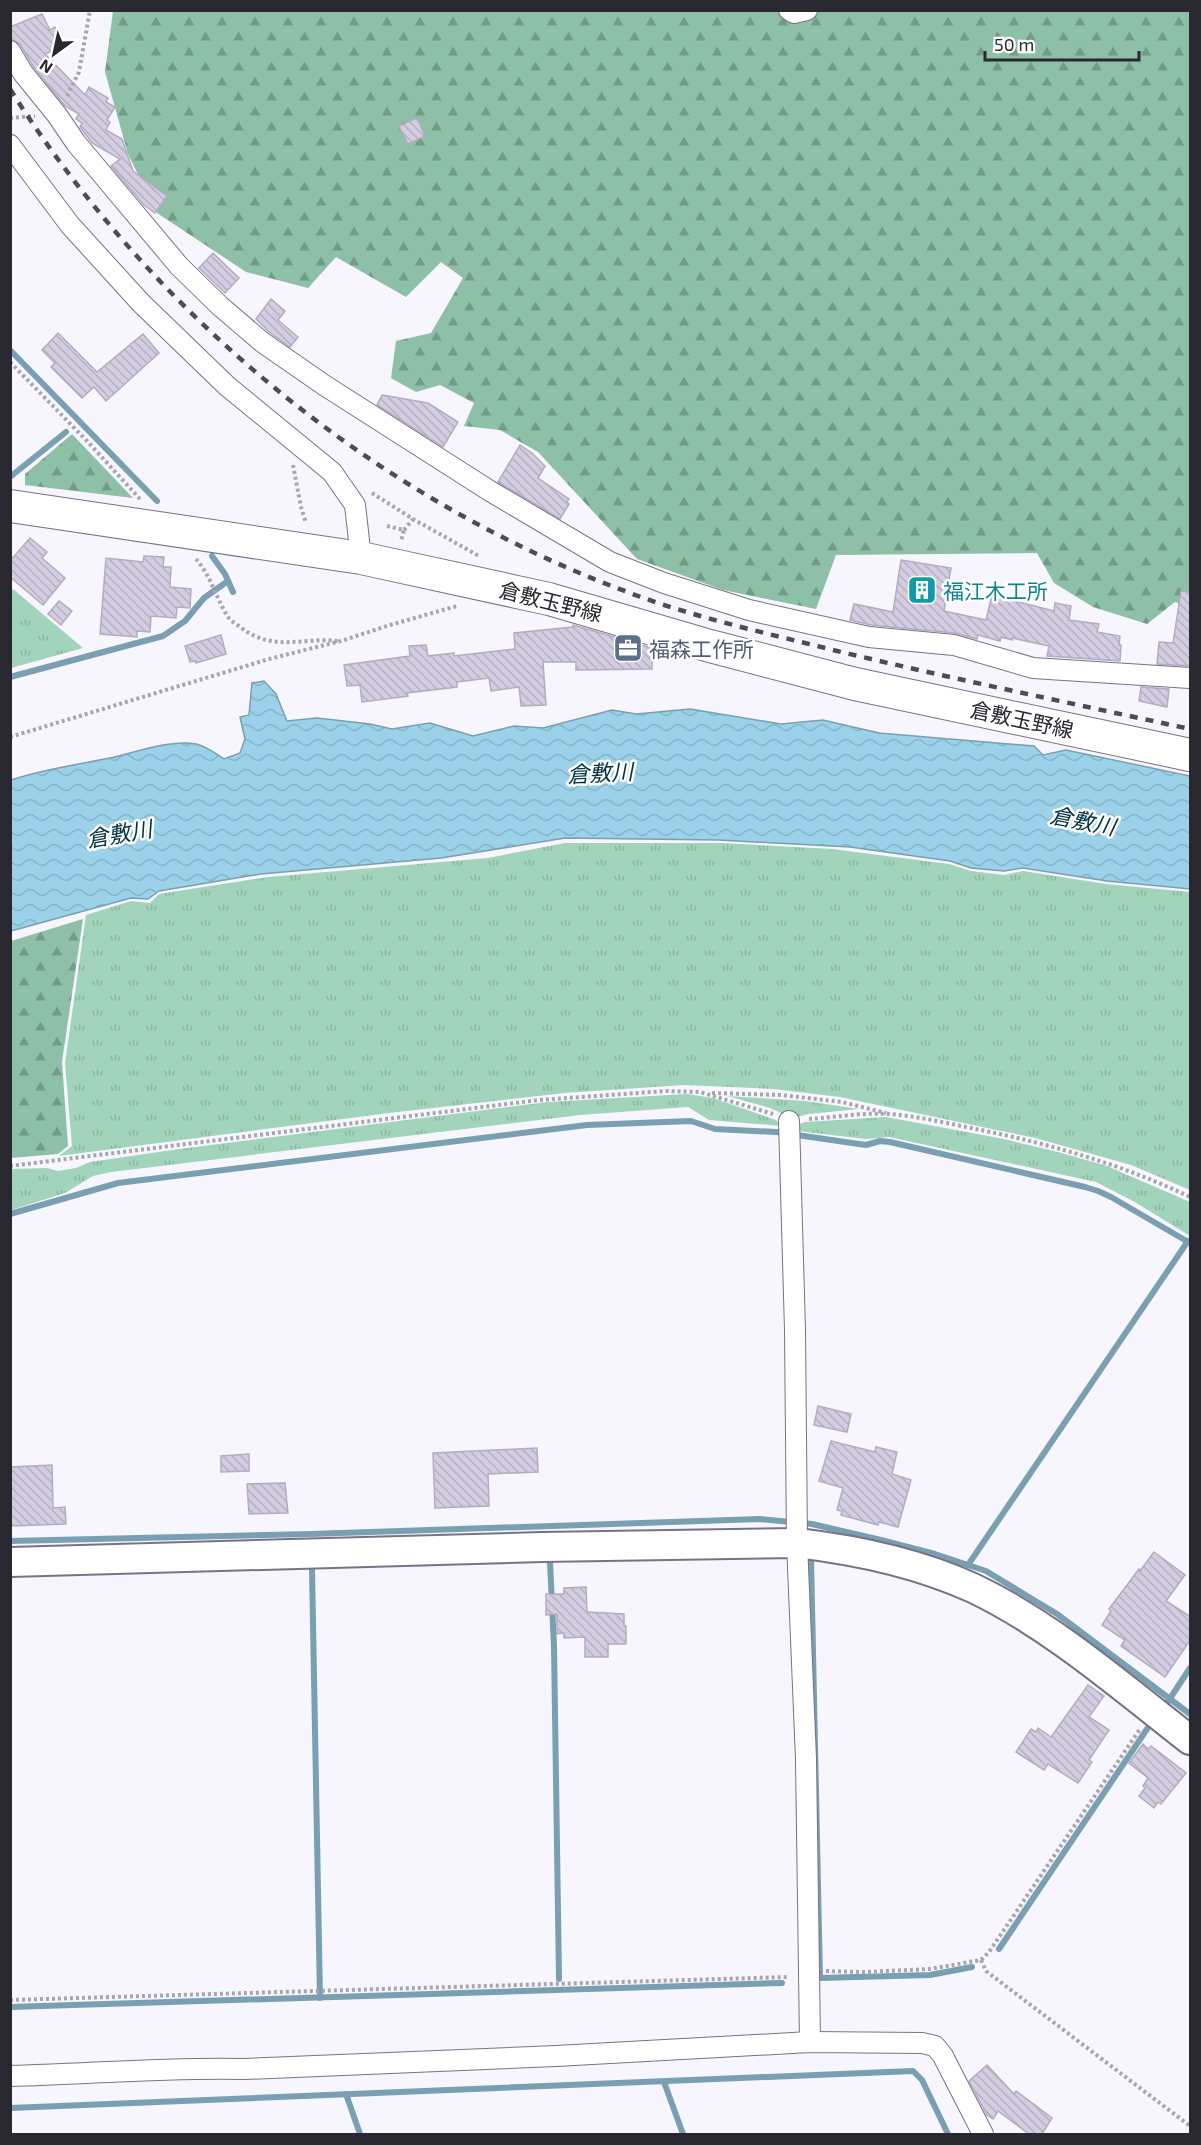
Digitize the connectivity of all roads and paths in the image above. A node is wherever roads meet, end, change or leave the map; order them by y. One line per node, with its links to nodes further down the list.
1 (90, 10): 5 (path)
2 (789, 10): 3 (street)
3 (807, 10)
4 (10, 51): 5 (street)
5 (57, 115): 22 (street)
6 (10, 145): 8 (street)
7 (10, 362): 14 (path)
8 (287, 435): 9 (street); 12 (path)
9 (332, 472): 11 (path); 18 (street)
10 (10, 506): 14 (main road, 倉敷玉野線)
11 (413, 519): 15 (path); 17 (path)
12 (306, 523)
13 (387, 526): 15 (path)
14 (167, 528): 18 (main road, 倉敷玉野線)
15 (404, 530): 16 (path)
16 (400, 544)
17 (480, 556)
18 (361, 558): 24 (main road, 倉敷玉野線)
19 (212, 585): 21 (path)
20 (462, 605): 21 (path)
21 (341, 641): 23 (path)
22 (1191, 678)
23 (10, 736)
24 (1191, 755)
25 (708, 1094): 26 (path); 27 (path); 28 (path)
26 (889, 1114): 27 (path); 29 (path)
27 (789, 1130): 30 (street)
28 (10, 1166)
29 (1191, 1197)
30 (797, 1529): 31 (street); 32 (street); 35 (street)
31 (10, 1562)
32 (1152, 1711): 33 (street); 34 (path)
33 (1191, 1740)
34 (981, 1960): 35 (path); 39 (path)
35 (816, 1973): 36 (path); 37 (street)
36 (10, 2000)
37 (810, 2043): 38 (street); 40 (street)
38 (10, 2076)
39 (1191, 2126)
40 (983, 2134)

